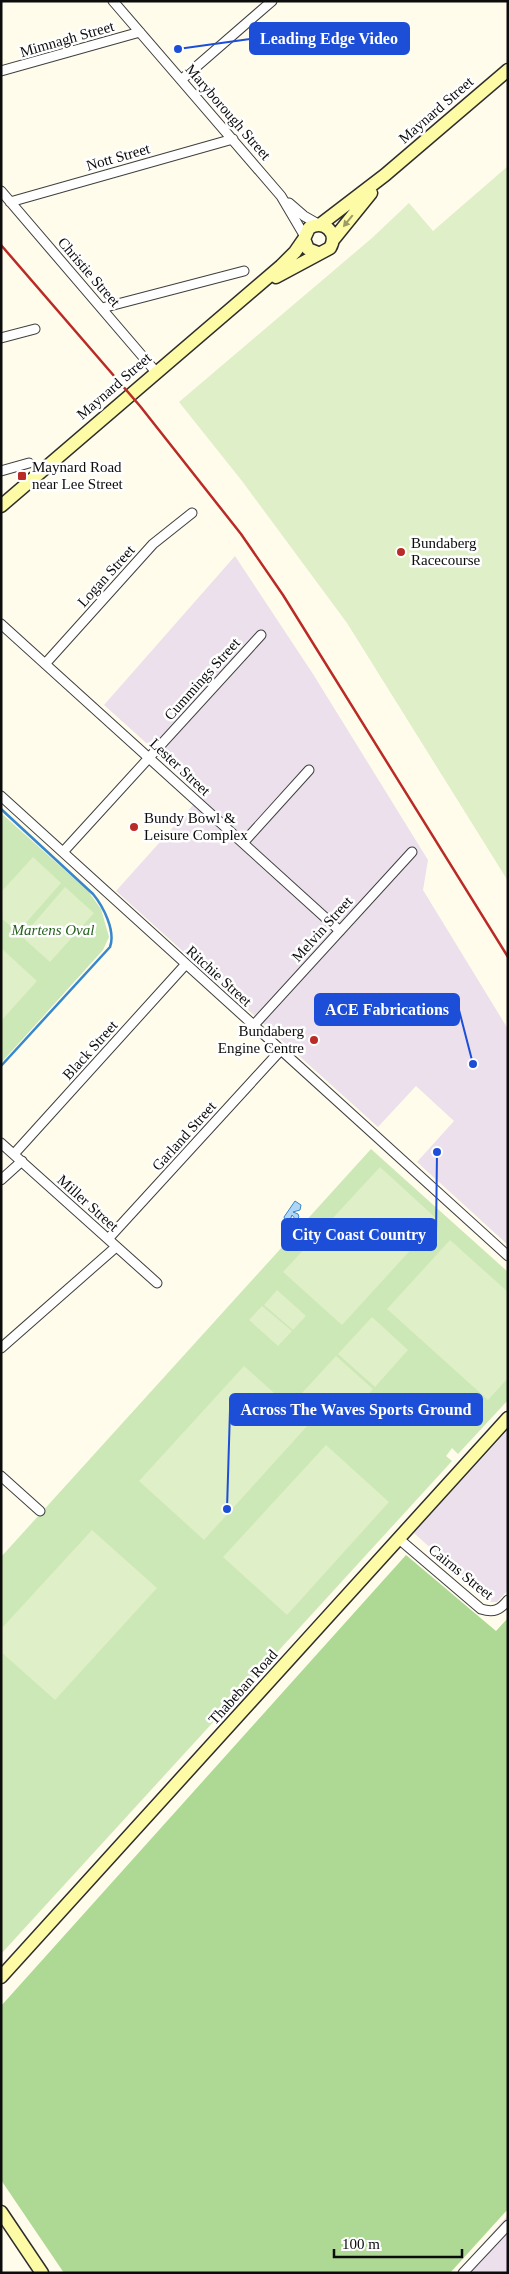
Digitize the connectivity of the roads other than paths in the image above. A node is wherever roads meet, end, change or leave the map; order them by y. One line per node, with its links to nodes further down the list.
1 (113, 1): 3 (street, Maryborough Street)
2 (272, 1): 6 (street)
3 (140, 32): 5 (street, Mimnagh Street); 6 (street, Maryborough Street)
4 (508, 70): 8 (street, Maynard Street)
5 (1, 71)
6 (181, 80): 7 (street, Maryborough Street)
7 (233, 139): 10 (street, Maryborough Street); 11 (street, Nott Street)
8 (385, 175): 12 (street, Maynard Street); 14 (street, Maynard Street, one-way to 14)
9 (1, 191): 11 (street, Christie Street)
10 (282, 196): 12 (street, Maryborough Street); 13 (street, Maryborough Street)
11 (10, 202): 18 (street, Christie Street)
12 (319, 224): 13 (street); 14 (street)
13 (304, 237): 15 (street); 17 (street, Maynard Street)
14 (333, 240): 15 (street)
15 (318, 254): 17 (street, Maynard Street)
16 (244, 271): 18 (street)
17 (250, 292): 21 (street, Maynard Street)
18 (102, 308): 21 (street, Christie Street)
19 (36, 329): 20 (street)
20 (1, 338)
21 (156, 372): 24 (street, Maynard Street)
22 (29, 463): 23 (street)
23 (1, 471)
24 (1, 506)
25 (192, 513): 28 (street, Logan Street)
26 (1, 624): 28 (street, Lester Street)
27 (260, 635): 29 (street, Cummings Street)
28 (45, 664): 29 (street, Lester Street)
29 (150, 758): 32 (street, Lester Street); 33 (street, Cummings Street)
30 (309, 770): 32 (street)
31 (1, 796): 33 (street, Ritchie Street)
32 (243, 843): 35 (street, Lester Street)
33 (63, 852): 36 (street, Ritchie Street)
34 (412, 852): 35 (street, Melvin Street)
35 (340, 931): 37 (street, Melvin Street)
36 (186, 964): 37 (street, Ritchie Street); 40 (street, Black Street)
37 (253, 1026): 38 (street, Ritchie Street)
38 (280, 1051): 43 (street, Garland Street); 45 (street, Ritchie Street)
39 (1, 1143): 40 (street, Miller Street)
40 (14, 1154): 41 (street, Miller Street)
41 (22, 1161): 42 (street); 43 (street, Miller Street)
42 (1, 1180)
43 (108, 1239): 44 (street, Miller Street)
44 (116, 1247): 46 (street, Miller Street); 47 (street)
45 (508, 1256)
46 (157, 1283)
47 (1, 1348)
48 (508, 1418): 51 (street, Thabeban Road)
49 (1, 1476): 50 (street)
50 (40, 1511)
51 (399, 1538): 52 (street, Cairns Street); 53 (street, Thabeban Road)
52 (508, 1600)
53 (1, 1977)
54 (1, 2212): 56 (street)
55 (508, 2225): 57 (street)
56 (42, 2273)
57 (464, 2273)

